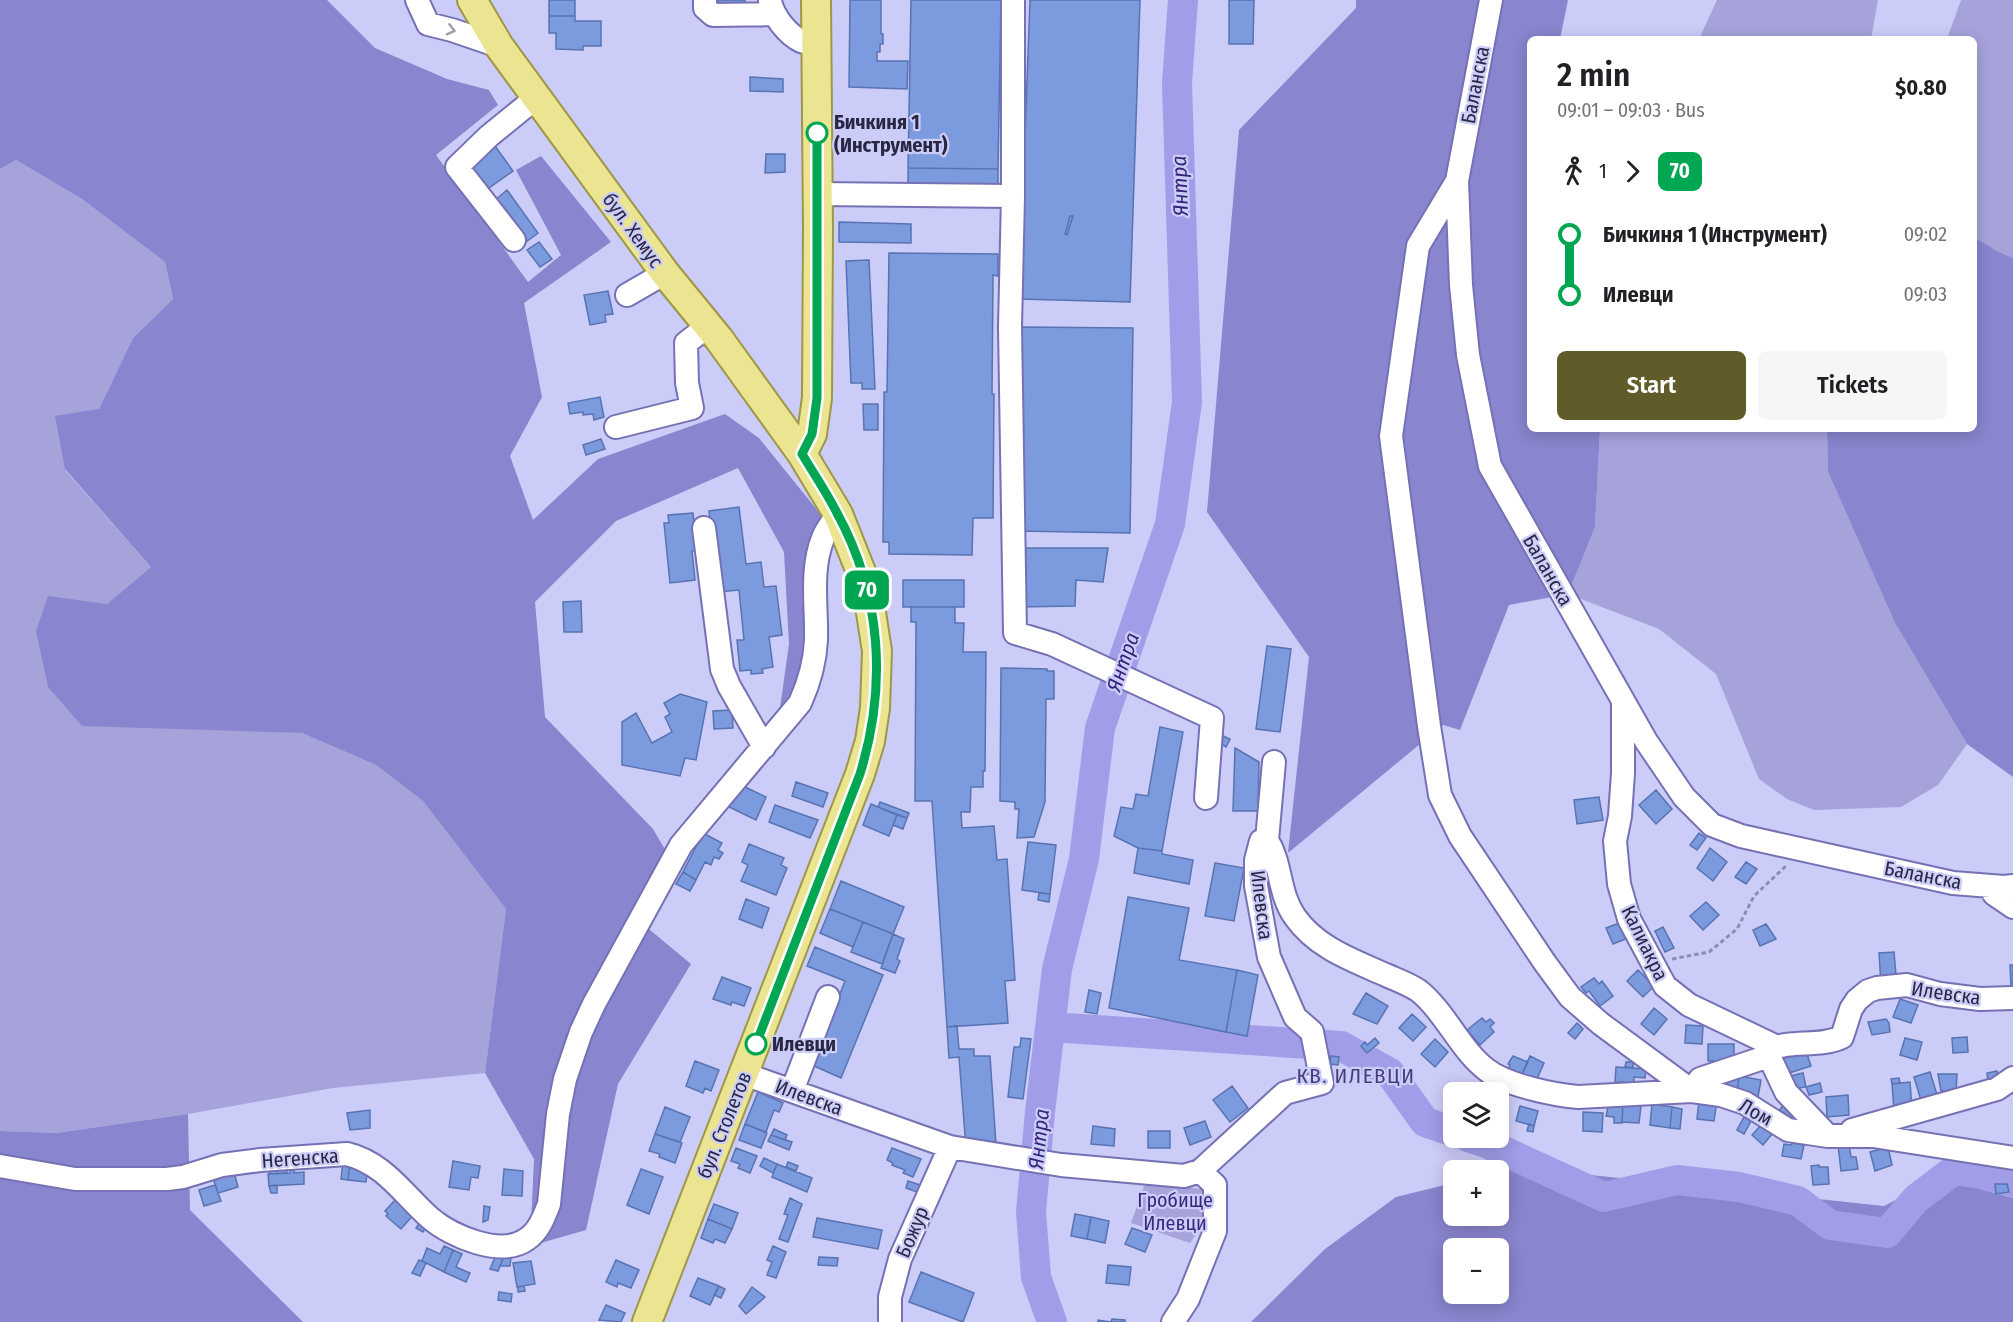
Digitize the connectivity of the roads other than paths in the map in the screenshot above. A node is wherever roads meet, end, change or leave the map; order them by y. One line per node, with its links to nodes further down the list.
1 (417, 0): 9 (street, one-way to 9)
2 (472, 0): 9 (main road, бул. Хемус)
3 (705, 0): 7 (street)
4 (816, 0): 8 (main road)
5 (1012, 0): 13 (street)
6 (1491, 0): 11 (street, Баланска)
7 (772, 7): 8 (street)
8 (816, 43): 12 (main road)
9 (499, 46): 10 (main road, бул. Хемус)
10 (537, 97): 14 (street); 15 (main road, бул. Хемус)
11 (1457, 181): 22 (street, Баланска); 35 (street, Лом)
12 (818, 194): 13 (street); 19 (main road)
13 (1013, 196): 25 (street)
14 (514, 240)
15 (665, 273): 16 (street); 17 (main road, бул. Хемус)
16 (627, 294)
17 (708, 326): 18 (street); 19 (main road, бул. Хемус)
18 (616, 427)
19 (802, 454): 20 (main road, бул. Столетов)
20 (838, 514): 23 (street, Негенска); 32 (main road, бул. Столетов)
21 (704, 528): 23 (street)
22 (1623, 702): 27 (street, Баланска); 31 (street, Калиакра)
23 (764, 747): 39 (street, Негенска)
24 (1274, 762): 26 (street)
25 (1206, 798)
26 (1267, 840): 35 (street, Илевска); 40 (street, Илевска)
27 (2002, 886): 28 (street)
28 (2013, 907)
29 (828, 998): 34 (street)
30 (2013, 998): 31 (street, Илевска)
31 (1773, 1051): 35 (street, Илевска); 36 (street)
32 (744, 1074): 34 (street, Илевска); 41 (main road, бул. Столетов)
33 (2013, 1078): 36 (street)
34 (792, 1090): 37 (street, Илевска)
35 (1692, 1091): 36 (street, Лом)
36 (1828, 1136): 38 (street, Лом)
37 (950, 1147): 40 (street, Илевска); 42 (street, Божур)
38 (2013, 1158)
39 (0, 1166)
40 (1200, 1171): 43 (street)
41 (646, 1322)
42 (890, 1322)
43 (1173, 1322)

